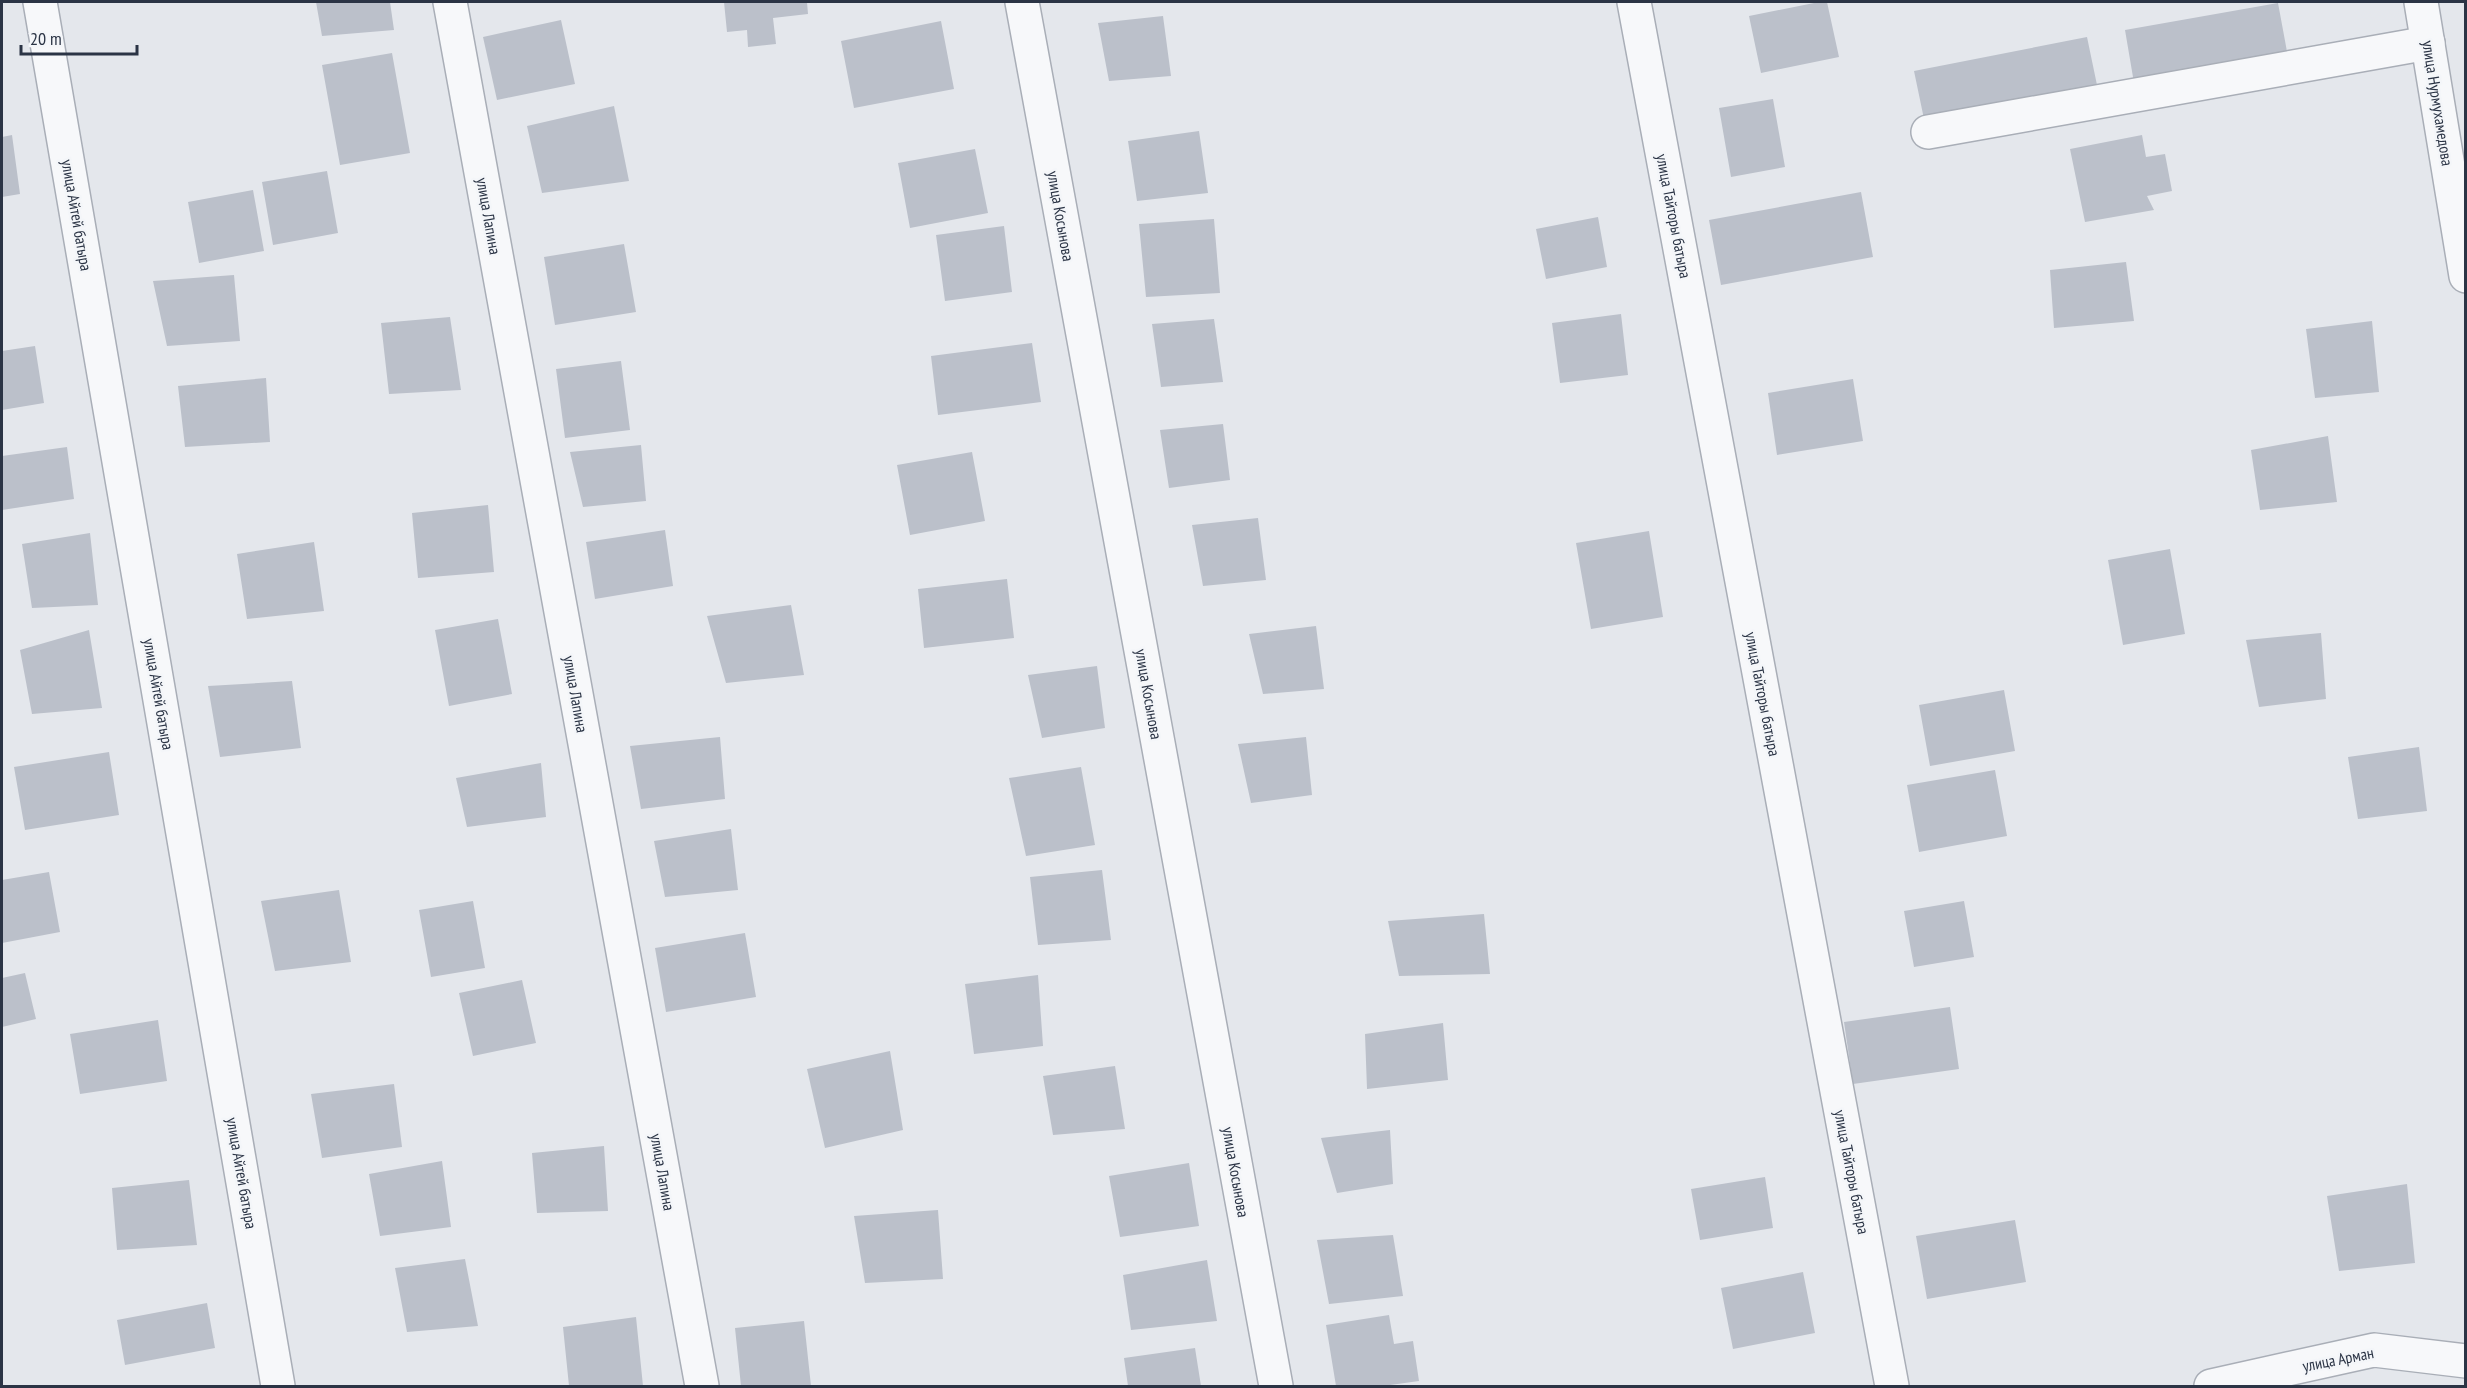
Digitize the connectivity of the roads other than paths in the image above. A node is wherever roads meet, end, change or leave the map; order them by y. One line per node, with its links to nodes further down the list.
1 (40, 2): 10 (street, улица Айтей батыра)
2 (450, 2): 11 (street, улица Лапина)
3 (1022, 2): 12 (street, улица Косынова)
4 (1634, 2): 13 (street, улица Тайторы батыра)
5 (2421, 2): 6 (street, улица Нурмухамедова)
6 (2428, 42): 7 (street); 8 (street, улица Нурмухамедова)
7 (1928, 132)
8 (2466, 276)
9 (2466, 1361): 14 (street, улица Арман)
10 (278, 1386)
11 (702, 1386)
12 (1276, 1386)
13 (1892, 1386)
14 (2211, 1386)

